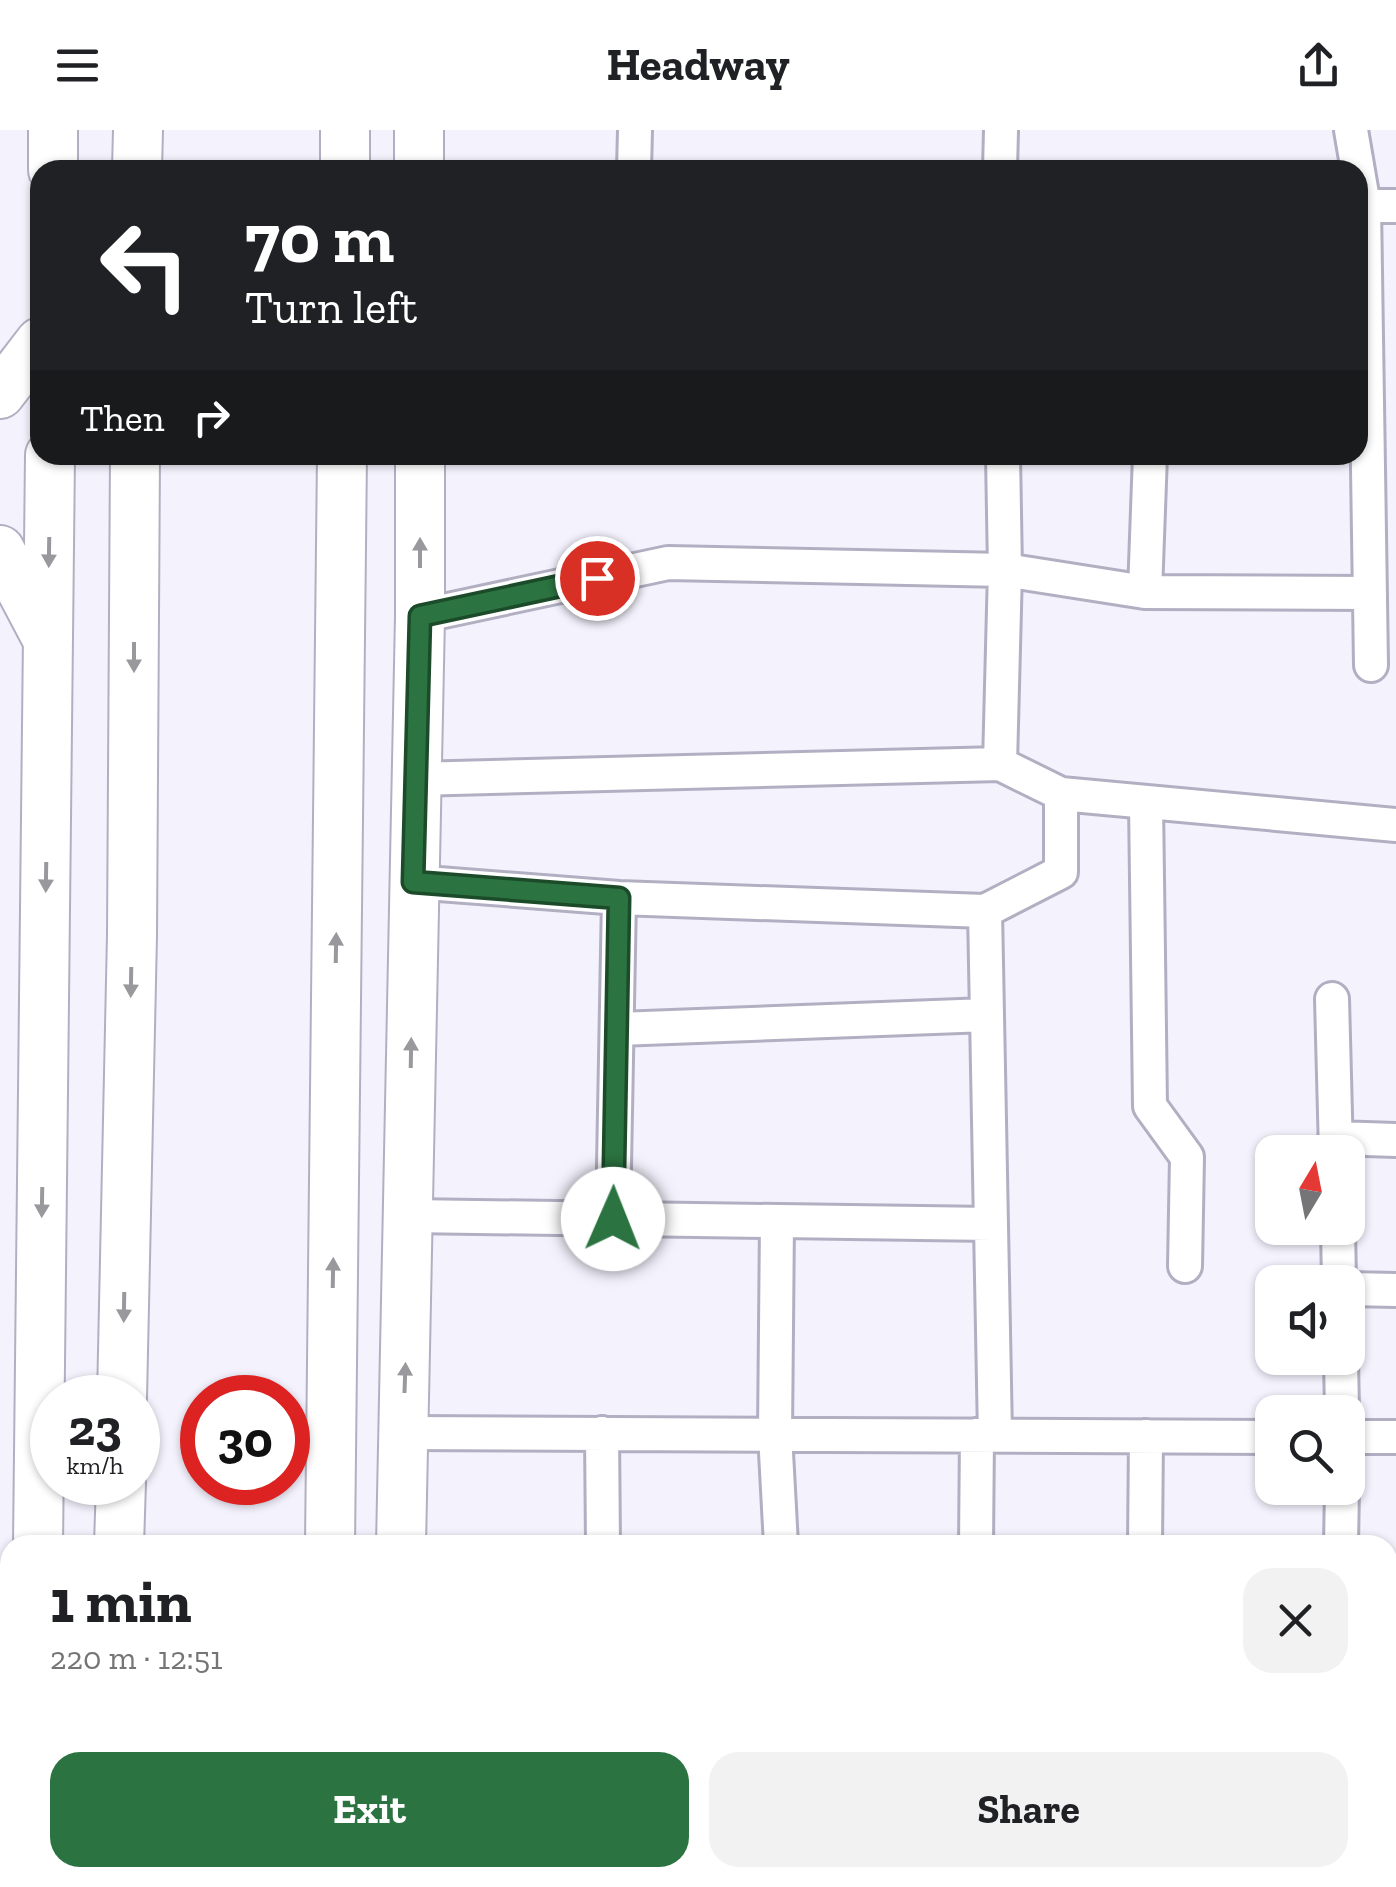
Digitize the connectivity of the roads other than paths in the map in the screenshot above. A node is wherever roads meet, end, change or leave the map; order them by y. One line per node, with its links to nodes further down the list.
1 (53, 130): 8 (street)
2 (138, 130): 9 (street)
3 (346, 130): 10 (street)
4 (419, 130): 11 (street)
5 (635, 130): 12 (street)
6 (1001, 130): 13 (street)
7 (1352, 130): 14 (street)
8 (53, 160)
9 (137, 160)
10 (345, 160)
11 (419, 160)
12 (634, 160)
13 (1000, 160)
14 (1360, 160)
15 (1372, 206): 24 (street)
16 (30, 355): 17 (street)
17 (0, 394)
18 (50, 465): 30 (street, one-way to 30)
19 (136, 465): 53 (street, one-way to 53)
20 (342, 465): 66 (street, one-way to 20)
21 (420, 465): 29 (street, one-way to 21)
22 (1003, 465): 26 (street)
23 (1150, 465): 27 (street)
24 (1382, 506): 28 (street)
25 (0, 550): 30 (street)
26 (1004, 570): 27 (street); 29 (street); 32 (street)
27 (1145, 592): 28 (street)
28 (1370, 593): 31 (street)
29 (420, 616): 33 (street)
30 (48, 641): 64 (street, one-way to 64)
31 (1371, 664)
32 (1000, 764): 33 (street); 34 (street)
33 (415, 779): 37 (street)
34 (1061, 794): 35 (street); 39 (street)
35 (1146, 802): 36 (street); 50 (street)
36 (1396, 825)
37 (413, 882): 38 (street); 46 (street, one-way to 37)
38 (619, 898): 39 (street); 42 (street)
39 (985, 911): 41 (street)
40 (1332, 999): 43 (street)
41 (987, 1015): 42 (street); 49 (street)
42 (618, 1029): 47 (street)
43 (1336, 1135)
44 (1396, 1140): 45 (street)
45 (1365, 1143)
46 (409, 1216): 47 (street); 54 (street, one-way to 46)
47 (613, 1219): 48 (street)
48 (776, 1221): 49 (street); 56 (street)
49 (991, 1224): 57 (street)
50 (1185, 1266)
51 (1365, 1289): 52 (street)
52 (1396, 1290)
53 (122, 1375)
54 (403, 1433): 55 (street); 67 (street)
55 (602, 1433): 56 (street); 68 (street)
56 (775, 1434): 57 (street); 69 (street)
57 (986, 1435): 58 (street); 70 (street)
58 (1146, 1436): 59 (street); 71 (street)
59 (1255, 1437)
60 (1365, 1437): 61 (street)
61 (1396, 1438)
62 (120, 1505): 65 (street)
63 (1342, 1505): 72 (street)
64 (38, 1535)
65 (119, 1535)
66 (330, 1535)
67 (401, 1535)
68 (603, 1535)
69 (780, 1535)
70 (977, 1535)
71 (1145, 1535)
72 (1341, 1535)

